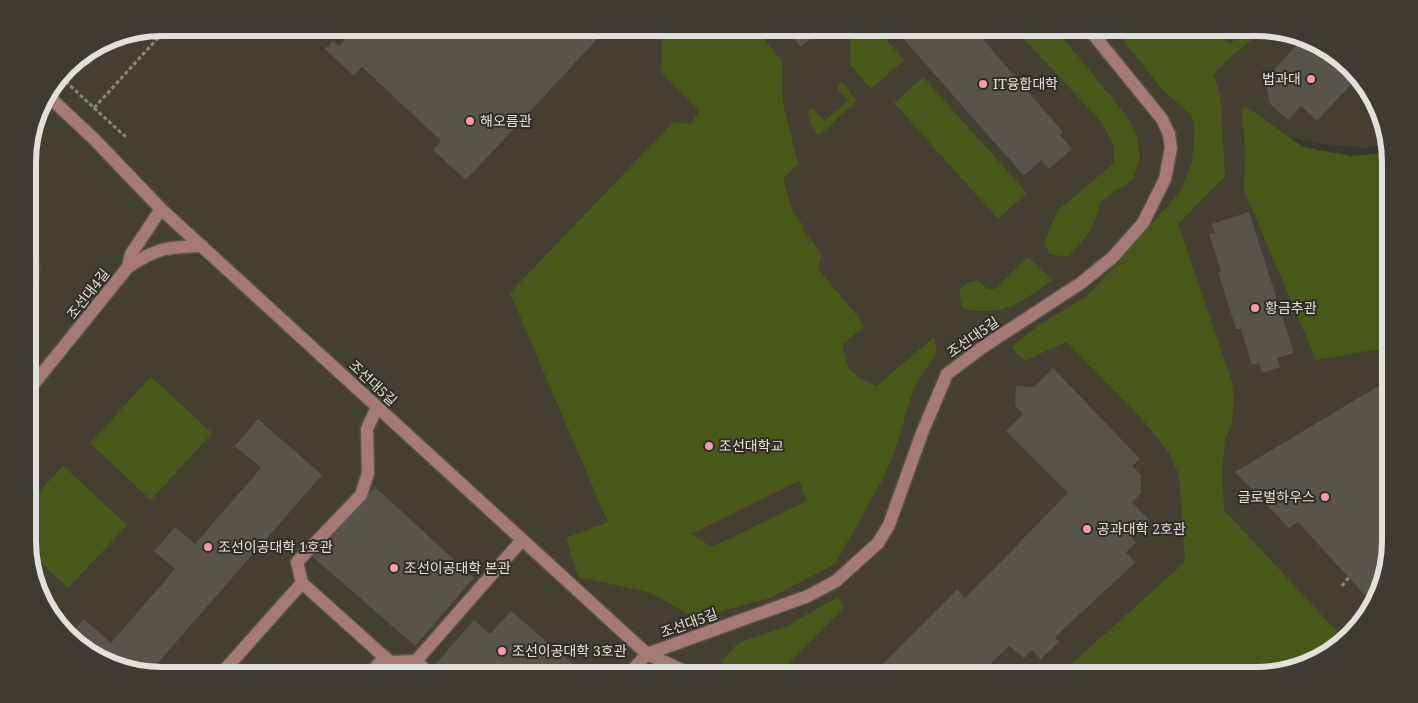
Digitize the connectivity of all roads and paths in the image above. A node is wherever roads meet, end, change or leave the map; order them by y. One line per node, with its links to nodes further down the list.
1 (160, 36): 5 (path)
2 (1095, 36): 16 (street, 조선대5길)
3 (66, 82): 5 (path)
4 (52, 100): 7 (street, 조선대5길)
5 (94, 108): 6 (path)
6 (127, 138)
7 (161, 209): 8 (street, 조선대5길); 9 (street, 조선대4길)
8 (202, 246): 9 (street); 11 (street, 조선대5길)
9 (128, 267): 10 (street, 조선대4길)
10 (36, 381)
11 (377, 407): 12 (street, 조선대5길); 14 (street)
12 (522, 540): 16 (street, 조선대5길); 18 (street)
13 (1348, 577): 15 (path)
14 (302, 583): 17 (street); 19 (street)
15 (1342, 586)
16 (647, 654): 22 (street); 23 (street)
17 (385, 657): 18 (street); 20 (street)
18 (416, 661): 21 (street)
19 (228, 667)
20 (376, 667)
21 (422, 667)
22 (636, 667)
23 (674, 667)

